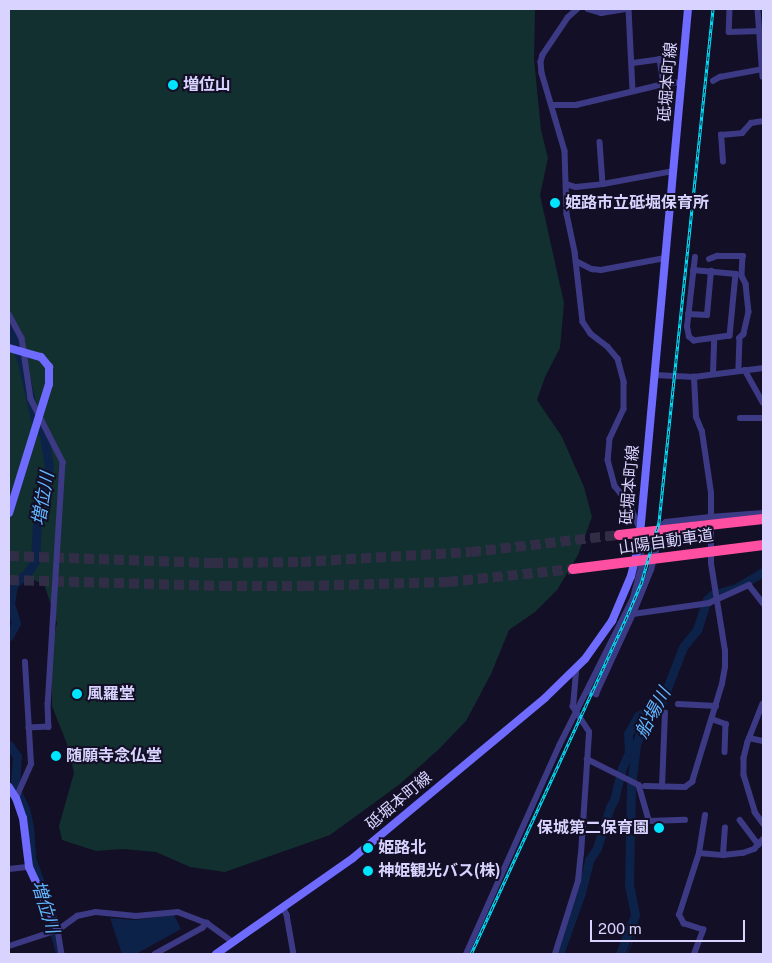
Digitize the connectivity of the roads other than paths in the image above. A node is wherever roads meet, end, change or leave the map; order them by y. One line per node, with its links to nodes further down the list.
1 (578, 9): 15 (street)
2 (588, 9): 3 (street)
3 (628, 9): 8 (street)
4 (688, 9): 11 (main road, 砥堀本町線)
5 (730, 9): 7 (street)
6 (758, 9): 7 (street)
7 (760, 31): 9 (street)
8 (633, 63): 13 (street); 14 (street)
9 (763, 69): 10 (street); 12 (street)
10 (763, 76)
11 (682, 82): 13 (street); 19 (main road, 砥堀本町線)
12 (713, 82)
13 (664, 84): 14 (street)
14 (633, 91): 15 (street)
15 (553, 105): 20 (street)
16 (763, 121): 18 (street)
17 (600, 142): 21 (street)
18 (723, 162)
19 (674, 171): 21 (street); 23 (main road, 砥堀本町線)
20 (566, 184): 21 (street); 25 (street)
21 (603, 184)
22 (695, 257): 26 (street)
23 (665, 258): 25 (street); 35 (main road, 砥堀本町線)
24 (709, 259): 33 (street)
25 (576, 261): 44 (street)
26 (693, 270): 27 (street); 29 (street)
27 (711, 271): 29 (street); 30 (street)
28 (9, 314): 61 (street)
29 (688, 314): 30 (street)
30 (714, 339): 34 (street)
31 (9, 348): 40 (main road)
32 (763, 368): 33 (street)
33 (742, 371): 34 (street); 37 (street)
34 (713, 374): 36 (street)
35 (655, 375): 36 (street); 44 (main road, 砥堀本町線)
36 (694, 377): 42 (street)
37 (763, 402)
38 (740, 418): 39 (street)
39 (763, 418)
40 (9, 513)
41 (763, 513): 42 (street)
42 (710, 517): 49 (street); 51 (street)
43 (763, 519): 45 (highway, 山陽自動車道)
44 (640, 528): 46 (main road, 砥堀本町線)
45 (619, 536)
46 (640, 545): 53 (main road, 砥堀本町線); 54 (street)
47 (763, 545): 48 (highway, 山陽自動車道)
48 (573, 569)
49 (717, 599): 50 (street); 51 (street); 57 (street)
50 (763, 603)
51 (633, 614): 54 (street)
52 (25, 662): 61 (street)
53 (576, 669): 58 (street); 81 (main road, 砥堀本町線)
54 (588, 691): 58 (street)
55 (678, 704): 57 (street)
56 (763, 704): 62 (street)
57 (716, 706): 60 (street)
58 (578, 712): 65 (street); 90 (street)
59 (664, 713): 68 (street)
60 (712, 719): 64 (street); 68 (street)
61 (29, 728): 69 (street)
62 (749, 738): 63 (street); 73 (street)
63 (763, 741)
64 (725, 752)
65 (587, 760): 66 (street); 91 (street)
66 (642, 786): 68 (street); 71 (street)
67 (9, 787): 69 (main road)
68 (662, 787)
69 (16, 798): 79 (main road)
70 (705, 814): 77 (street)
71 (685, 820)
72 (740, 820): 76 (street)
73 (763, 823)
74 (725, 828): 78 (street)
75 (763, 839): 76 (street)
76 (759, 845): 78 (street)
77 (699, 853): 78 (street); 92 (street)
78 (723, 855)
79 (30, 866): 80 (street); 83 (main road)
80 (9, 869)
81 (283, 907): 84 (main road, 砥堀本町線); 89 (street)
82 (207, 923): 83 (street); 84 (street); 87 (street)
83 (58, 930): 85 (street); 86 (street)
84 (233, 942): 88 (main road, 砥堀本町線)
85 (9, 946)
86 (62, 954)
87 (155, 954)
88 (216, 954)
89 (294, 954)
90 (466, 954)
91 (556, 954)
92 (694, 954)

